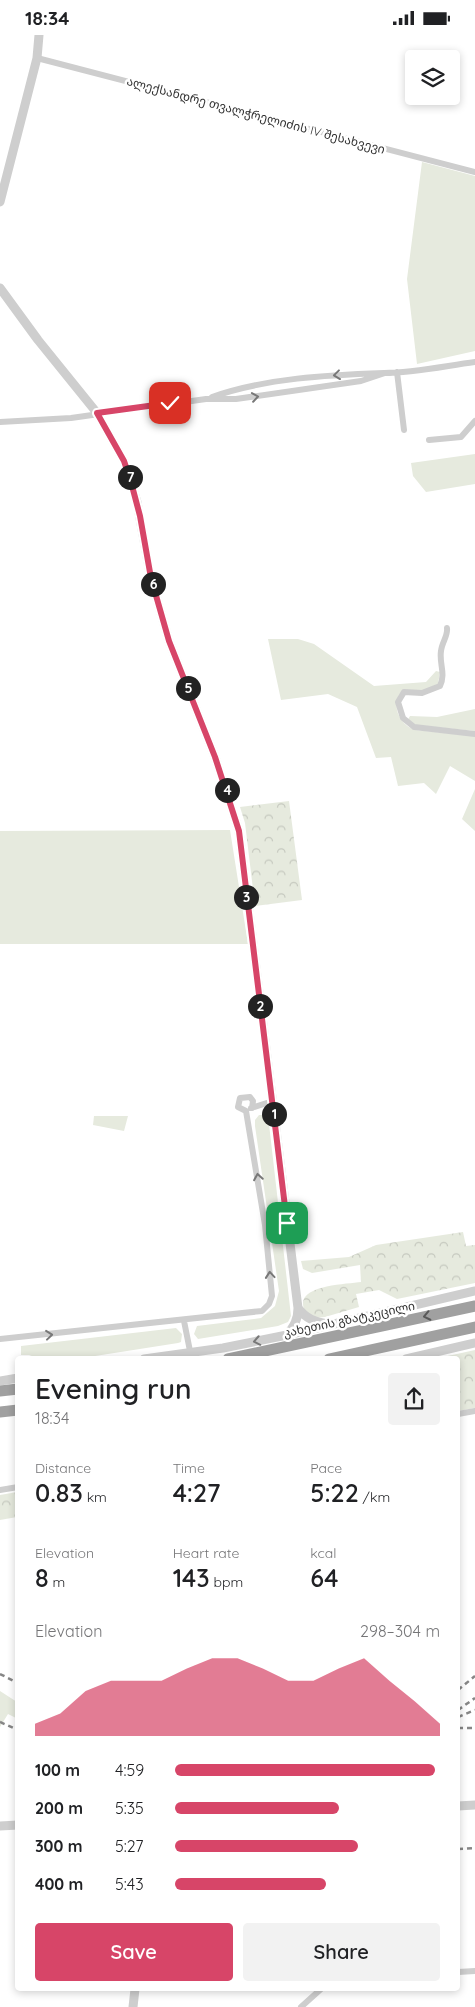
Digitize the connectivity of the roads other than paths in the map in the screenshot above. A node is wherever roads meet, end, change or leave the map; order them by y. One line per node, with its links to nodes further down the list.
1 (39, 35): 2 (street)
2 (37, 58): 3 (street, ალექსანდრე თვალჭრელიძის IV შესახვევი); 4 (street)
3 (475, 172)
4 (0, 202)
5 (0, 288): 12 (street)
6 (475, 362): 7 (street)
7 (396, 372): 8 (street); 15 (street)
8 (386, 373): 9 (street, one-way to 9); 10 (street)
9 (295, 380): 10 (street); 11 (street)
10 (297, 391): 11 (street, one-way to 10)
11 (206, 399): 12 (street)
12 (97, 413): 14 (street); 20 (street)
13 (475, 421): 16 (street)
14 (0, 422)
15 (404, 430)
16 (429, 440)
17 (447, 628): 18 (street)
18 (475, 734)
19 (251, 1098): 20 (street); 21 (street); 21 (street)
20 (273, 1101): 21 (street); 24 (street)
21 (249, 1109): 25 (street, one-way to 21)
22 (475, 1291): 26 (street)
23 (475, 1306): 33 (highway, კახეთის გზატკეცილი, one-way to 33)
24 (298, 1308): 26 (street); 28 (street)
25 (184, 1321): 29 (street, one-way to 25); 31 (street)
26 (334, 1325): 28 (street)
27 (475, 1327): 34 (highway)
28 (287, 1335): 31 (street, one-way to 31)
29 (0, 1339)
30 (475, 1343): 35 (street)
31 (190, 1351): 32 (street)
32 (161, 1356)
33 (242, 1356)
34 (343, 1356)
35 (419, 1356)
36 (15, 1378): 37 (street)
37 (0, 1381)
38 (15, 1389): 39 (highway)
39 (0, 1391)
40 (15, 1410): 42 (highway)
41 (475, 1411): 43 (street)
42 (0, 1412)
43 (460, 1414)
44 (15, 1488): 45 (street)
45 (0, 1490)
46 (475, 1805): 47 (street)
47 (460, 1806)
48 (15, 1825): 49 (street)
49 (0, 1826)
50 (460, 1971): 51 (street)
51 (475, 1971)
52 (135, 1991): 54 (street)
53 (319, 1991): 55 (street)
54 (133, 2007)
55 (301, 2007)

